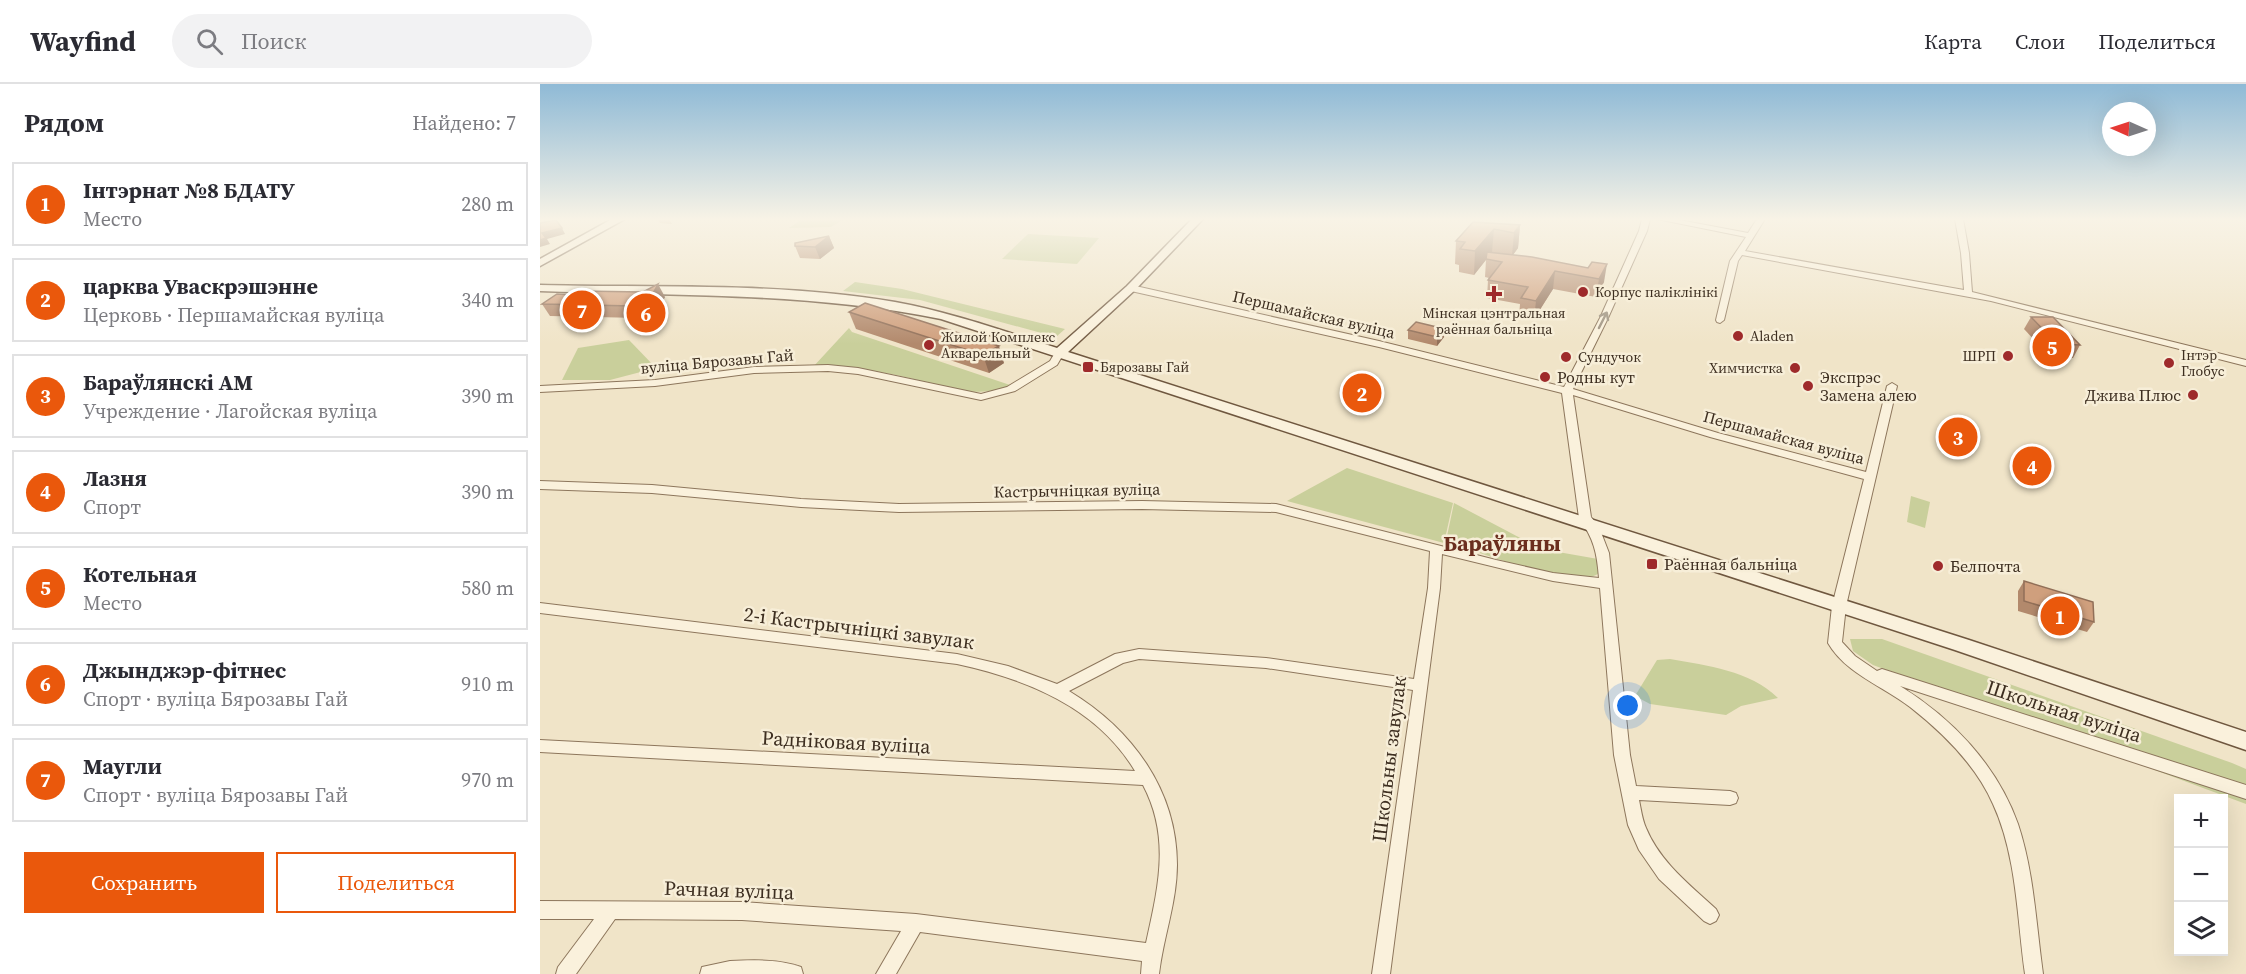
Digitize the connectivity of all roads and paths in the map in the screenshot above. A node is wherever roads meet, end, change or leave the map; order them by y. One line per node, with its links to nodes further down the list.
1 (1158, 261): 7 (main road)
2 (1630, 261): 14 (street, one-way to 2)
3 (1735, 261): 9 (street)
4 (1782, 261): 8 (street)
5 (1966, 261): 8 (street)
6 (540, 288): 10 (main road)
7 (1131, 288): 10 (main road); 14 (street, Першамайская вуліца)
8 (1968, 294): 11 (street)
9 (1720, 320)
10 (1059, 353): 13 (street, вуліца Бярозавы Гай); 17 (main road)
11 (2246, 363)
12 (1892, 386): 15 (street)
13 (540, 389)
14 (1567, 391): 15 (street, Першамайская вуліца); 17 (street)
15 (1870, 477): 20 (street)
16 (540, 485): 18 (street, Кастрычніцкая вуліца)
17 (1593, 527): 19 (street); 20 (main road)
18 (1436, 549): 19 (street, Кастрычніцкая вуліца); 23 (street, Школьны завулак)
19 (1607, 584): 29 (street)
20 (1839, 606): 22 (street, Школьная вуліца); 25 (main road)
21 (540, 608): 24 (street, 2-і Кастрычніцкі завулак)
22 (1868, 670): 28 (street, Школьная вуліца); 42 (street, Школьная вуліца)
23 (1419, 685): 24 (street); 41 (street, Школьны завулак)
24 (1057, 691): 27 (street, 2-і Кастрычніцкі завулак)
25 (2246, 741)
26 (540, 746): 27 (street, Радніковая вуліца)
27 (1149, 778): 35 (street, 2-і Кастрычніцкі завулак)
28 (2246, 792)
29 (1629, 793): 30 (street); 33 (street)
30 (1730, 798)
31 (612, 909): 32 (street, Рачная вуліца); 34 (street, Рачная вуліца); 36 (street)
32 (540, 910)
33 (1710, 915)
34 (916, 923): 35 (street, Рачная вуліца); 39 (street)
35 (1152, 953): 40 (street, 2-і Кастрычніцкі завулак)
36 (565, 974)
37 (709, 974): 38 (street)
38 (794, 974)
39 (885, 974)
40 (1150, 974)
41 (1381, 974)
42 (2034, 974)

